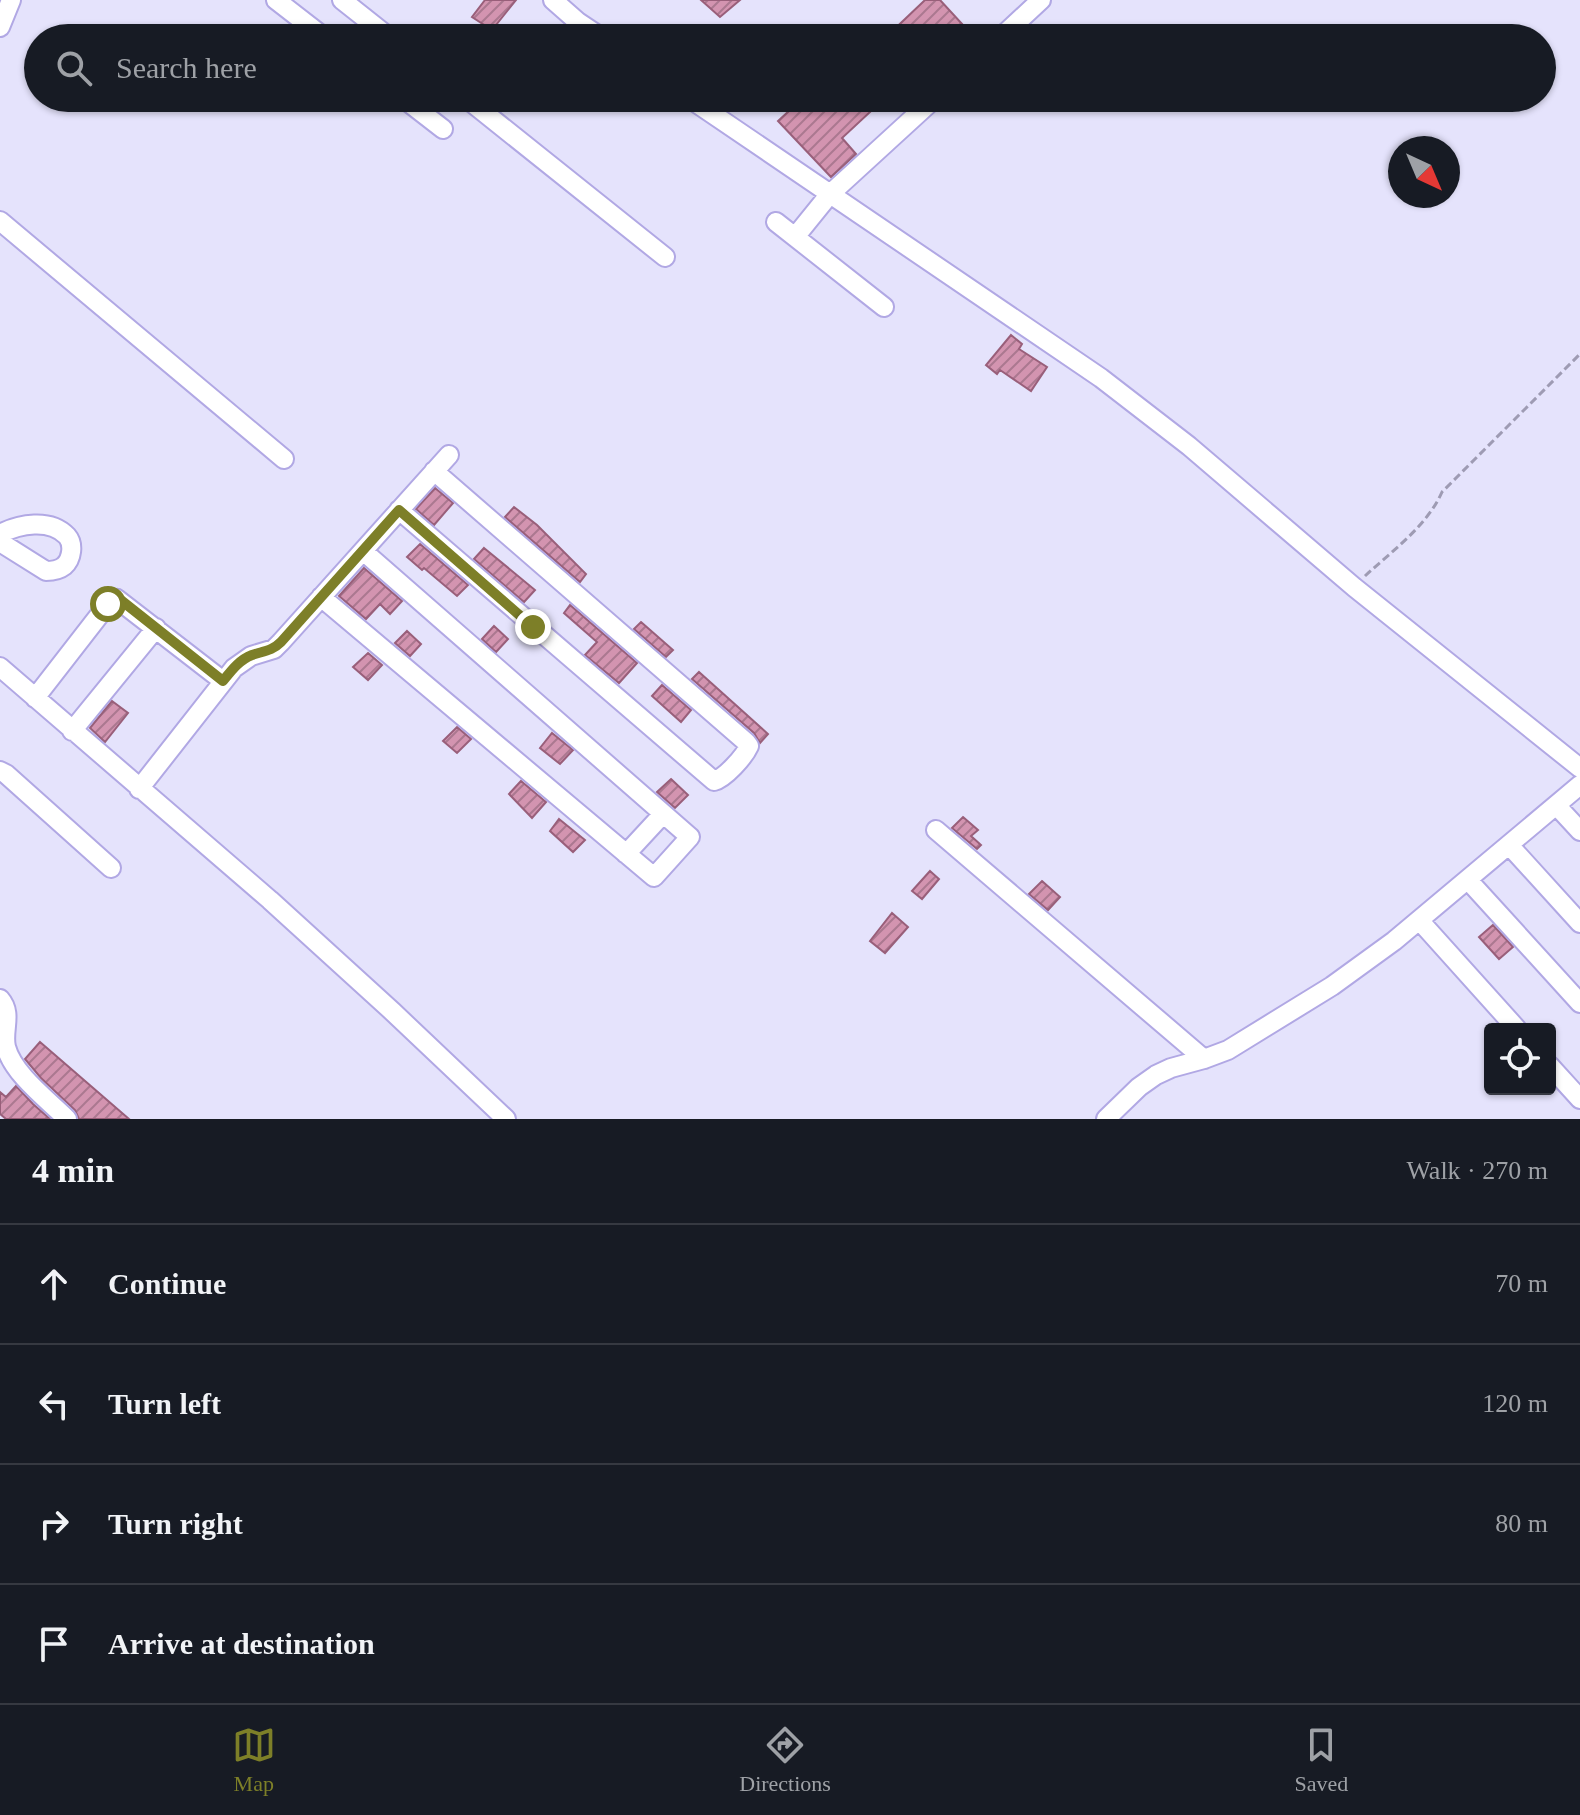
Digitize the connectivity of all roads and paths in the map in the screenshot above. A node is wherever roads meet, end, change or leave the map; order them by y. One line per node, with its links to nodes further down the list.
1 (11, 0): 10 (street)
2 (276, 0): 6 (street)
3 (342, 0): 7 (street)
4 (553, 0): 8 (street)
5 (1041, 0): 9 (street)
6 (307, 24)
7 (372, 24)
8 (581, 24)
9 (1015, 24)
10 (0, 27)
11 (421, 112): 15 (street)
12 (484, 112): 20 (street)
13 (709, 112): 16 (street)
14 (920, 112): 16 (street)
15 (443, 129)
16 (829, 195): 19 (street); 30 (street)
17 (0, 221): 24 (street)
18 (776, 222): 19 (street)
19 (795, 237): 21 (street)
20 (665, 257)
21 (884, 307)
22 (1580, 354): 30 (path)
23 (449, 455): 25 (street)
24 (284, 459)
25 (434, 471): 26 (street); 26 (street)
26 (399, 510): 29 (street)
27 (0, 534): 28 (street)
28 (0, 542)
29 (363, 551): 31 (street); 42 (street)
30 (1354, 587): 37 (street)
31 (321, 597): 34 (street); 46 (street)
32 (156, 628): 34 (street); 35 (street); 36 (street)
33 (0, 667): 35 (street)
34 (223, 681): 40 (street)
35 (35, 698): 36 (street)
36 (72, 731): 40 (street)
37 (1580, 768)
38 (0, 771): 47 (street)
39 (1580, 785): 41 (street)
40 (139, 789): 58 (street)
41 (1556, 805): 44 (street); 45 (street)
42 (663, 814): 46 (street); 46 (street)
43 (936, 830): 54 (street)
44 (1580, 831)
45 (1509, 845): 48 (street); 50 (street)
46 (626, 854)
47 (111, 868)
48 (1468, 880): 49 (street); 52 (street)
49 (1419, 920): 53 (street); 54 (street)
50 (1580, 923)
51 (0, 999): 57 (street)
52 (1580, 1003)
53 (1512, 1023)
54 (1204, 1059): 59 (street)
55 (1556, 1073): 56 (street)
56 (1580, 1099)
57 (67, 1119)
58 (506, 1119)
59 (1106, 1119)

